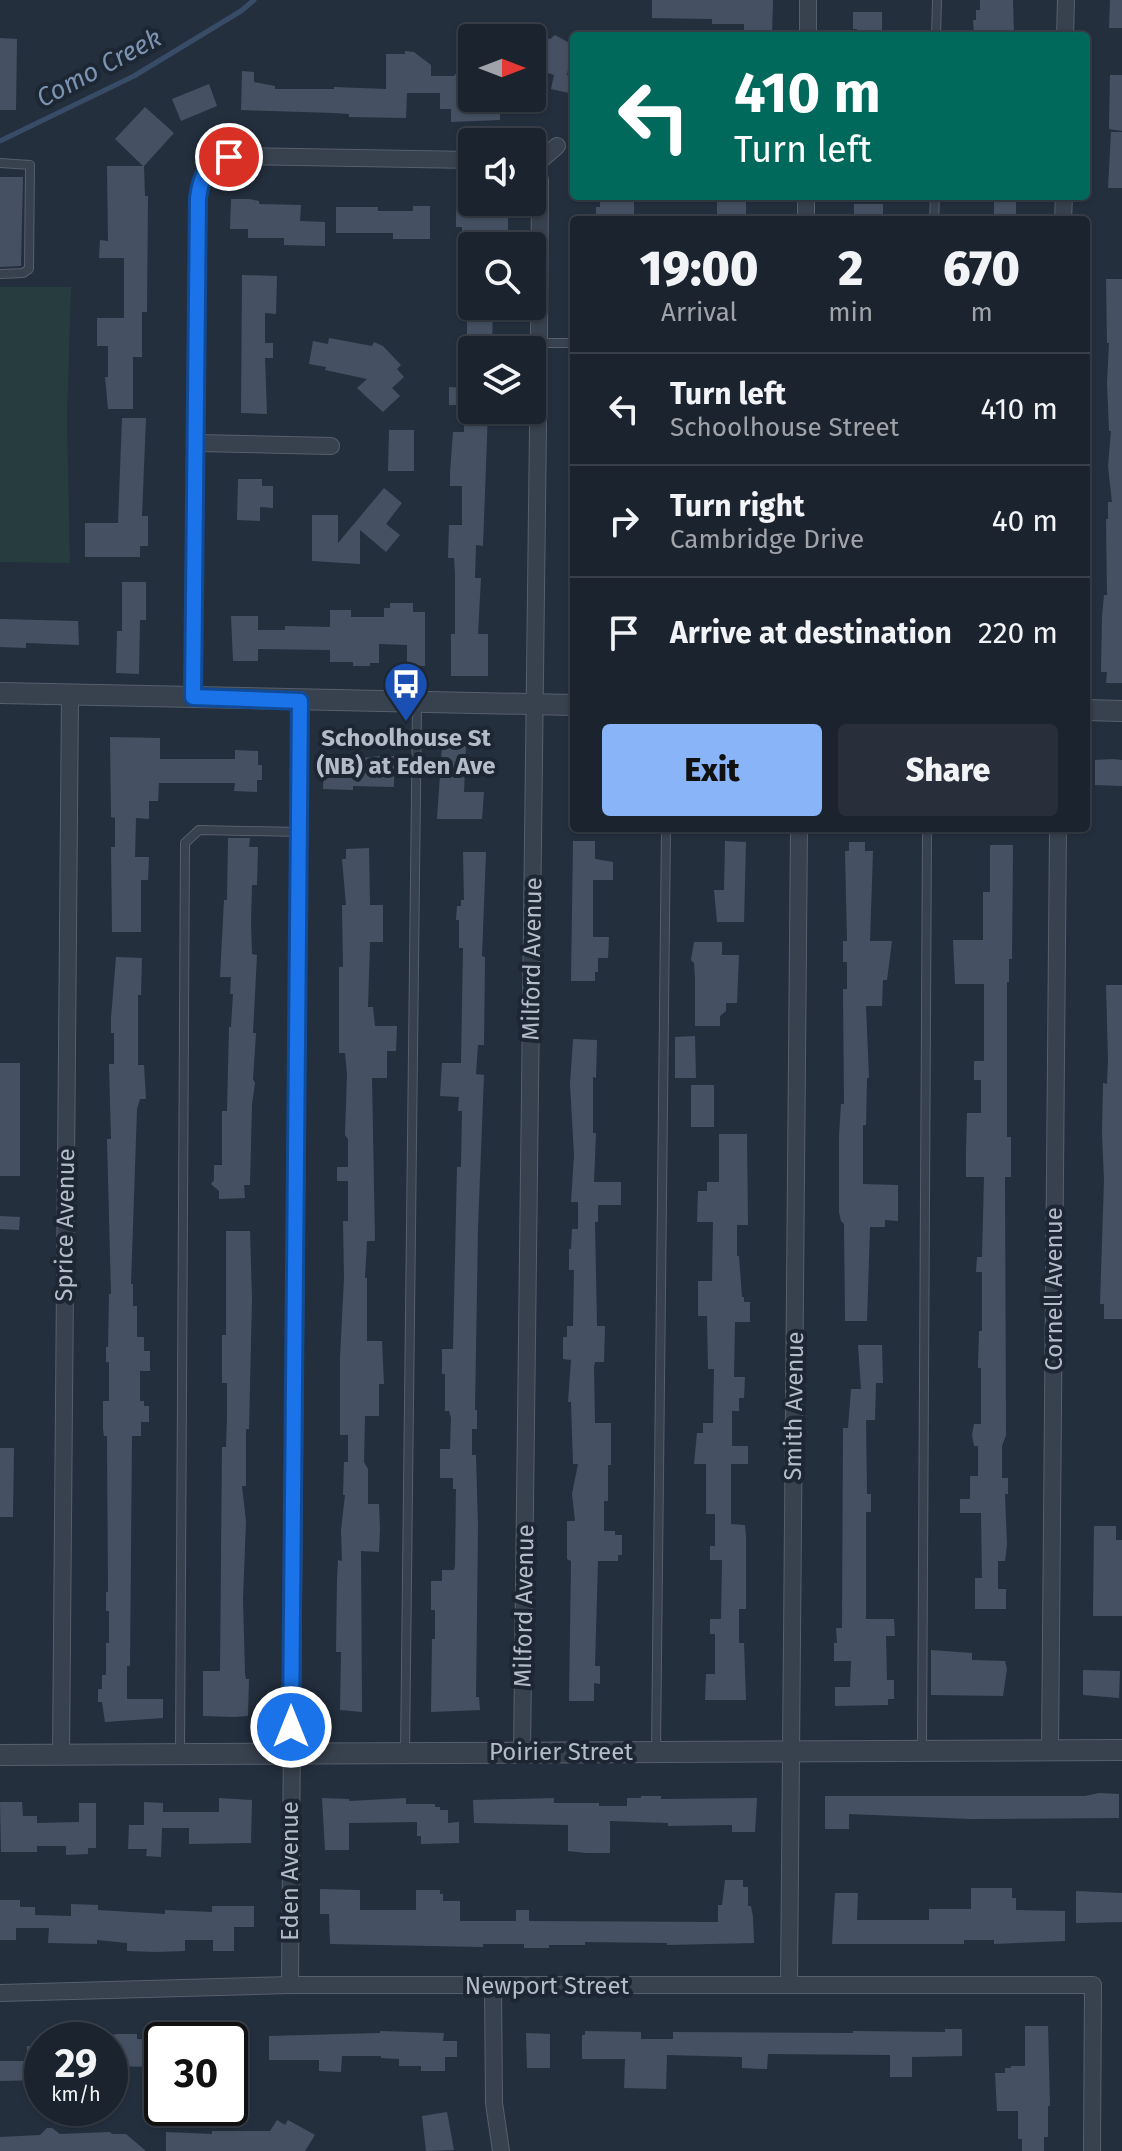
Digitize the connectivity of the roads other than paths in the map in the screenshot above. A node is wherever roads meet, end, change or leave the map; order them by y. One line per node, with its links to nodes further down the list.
1 (808, 0): 4 (street)
2 (937, 0): 5 (lane)
3 (1066, 0): 6 (street)
4 (808, 32)
5 (936, 32)
6 (1065, 32)
7 (557, 146): 8 (street)
8 (546, 155)
9 (458, 160): 17 (street)
10 (0, 163): 12 (lane)
11 (540, 216): 13 (street, Milford Avenue)
12 (0, 274)
13 (539, 336)
14 (546, 343): 15 (lane)
15 (570, 343)
16 (538, 424): 24 (street, Milford Avenue)
17 (197, 443): 18 (street); 21 (street)
18 (331, 446)
19 (0, 693): 20 (street)
20 (70, 695): 21 (street); 43 (street, Sprice Avenue)
21 (193, 697): 22 (street)
22 (300, 701): 23 (street); 28 (street, Eden Avenue)
23 (417, 703): 24 (street); 38 (lane)
24 (535, 705): 25 (street); 39 (street, Milford Avenue)
25 (570, 705)
26 (1090, 710): 27 (street)
27 (1122, 711)
28 (298, 832): 40 (lane); 42 (street, Eden Avenue)
29 (666, 832): 36 (lane)
30 (799, 832): 37 (street, Smith Avenue)
31 (927, 832): 34 (lane)
32 (1058, 832): 35 (street, Cornell Avenue)
33 (1122, 1750): 35 (street, Poirier Street)
34 (922, 1751): 35 (street, Poirier Street); 37 (street, Poirier Street)
35 (1050, 1751)
36 (656, 1752): 37 (street, Poirier Street); 39 (street, Poirier Street)
37 (791, 1752): 44 (street, Smith Avenue)
38 (405, 1753): 39 (street, Poirier Street); 42 (street, Poirier Street)
39 (522, 1753)
40 (180, 1754): 42 (street, Poirier Street); 43 (street, Poirier Street)
41 (0, 1755): 43 (street, Poirier Street)
42 (290, 1755): 45 (street, Eden Avenue)
43 (61, 1756)
44 (789, 1984): 46 (street, Newport Street); 49 (street, Newport Street)
45 (290, 1985): 46 (street, Newport Street); 47 (street, Newport Street)
46 (493, 1987): 48 (street)
47 (0, 1993)
48 (501, 2151)
49 (1092, 2151)

